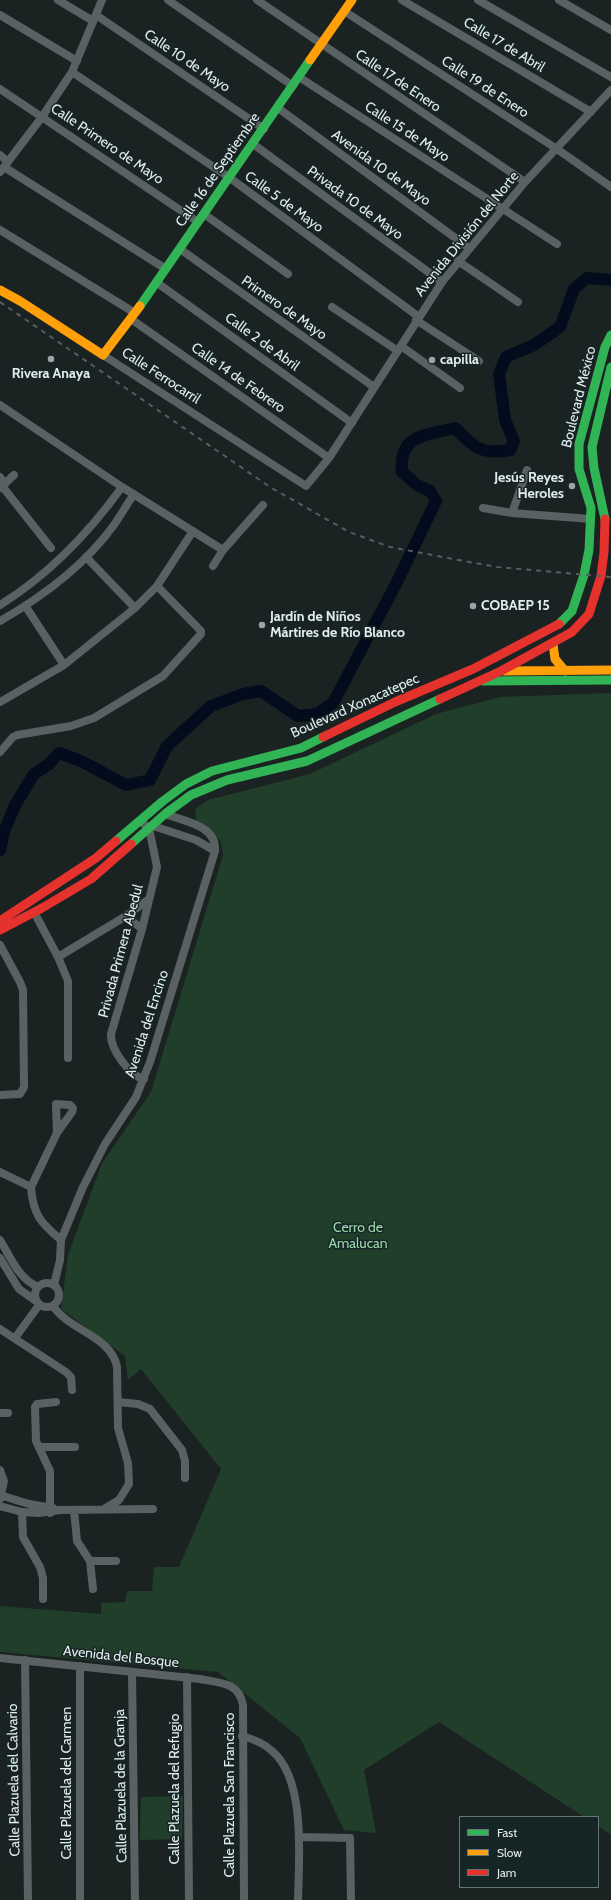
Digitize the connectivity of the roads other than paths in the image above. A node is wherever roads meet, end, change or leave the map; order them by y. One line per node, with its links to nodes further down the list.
1 (58, 0): 10 (street)
2 (102, 0): 10 (street)
3 (168, 0): 17 (street)
4 (257, 0): 12 (street, Calle 17 de Enero)
5 (402, 0): 21 (street, Calle 17 de Abril)
6 (478, 0): 16 (street)
7 (559, 0): 11 (street)
8 (348, 4): 12 (main road, Calle 16 de Septiembre); 25 (street, Calle 19 de Enero)
9 (0, 15): 13 (street)
10 (94, 18): 13 (street); 23 (street, Calle 10 de Mayo)
11 (611, 30)
12 (320, 44): 15 (main road, Calle 16 de Septiembre); 29 (street, Calle 17 de Enero)
13 (77, 61): 14 (street)
14 (72, 72): 22 (street); 28 (street, Calle 5 de Mayo)
15 (298, 77): 17 (main road, Calle 16 de Septiembre); 31 (street, Calle 15 de Mayo)
16 (611, 77)
17 (293, 86): 20 (main road, Calle 16 de Septiembre)
18 (0, 88): 22 (street, Calle Primero de Mayo)
19 (610, 92): 21 (street, Avenida División del Norte)
20 (278, 108): 23 (main road, Calle 16 de Septiembre); 35 (street, Avenida 10 de Mayo)
21 (591, 112): 25 (street, Avenida División del Norte)
22 (42, 116): 27 (street); 32 (street, Calle Primero de Mayo)
23 (264, 129): 24 (main road, Calle 16 de Septiembre)
24 (253, 144): 28 (main road, Calle 16 de Septiembre); 41 (street, Privada 10 de Mayo)
25 (557, 149): 29 (street, Avenida División del Norte); 30 (street, Calle 19 de Enero)
26 (0, 155): 27 (street)
27 (4, 167): 38 (street)
28 (230, 178): 32 (main road, Calle 16 de Septiembre); 46 (street, Calle 5 de Mayo)
29 (525, 182): 31 (street, Avenida División del Norte)
30 (611, 187)
31 (502, 208): 34 (street, Calle 15 de Mayo); 35 (street, Avenida División del Norte)
32 (201, 218): 36 (main road, Calle 16 de Septiembre); 39 (street, Calle Primero de Mayo)
33 (0, 230): 45 (street, Calle 14 de Febrero)
34 (557, 244)
35 (469, 248): 37 (street, Avenida División del Norte)
36 (180, 249): 38 (main road, Calle 16 de Septiembre); 52 (street, Primero de Mayo)
37 (458, 261): 41 (street, Avenida División del Norte); 43 (street)
38 (166, 269): 40 (main road, Calle 16 de Septiembre)
39 (288, 274)
40 (156, 282): 45 (main road, Calle 16 de Septiembre); 55 (street, Calle 2 de Abril)
41 (442, 282): 46 (street, Avenida División del Norte)
42 (0, 290): 49 (main road, Calle Ferrocarril)
43 (518, 302)
44 (332, 307): 48 (street)
45 (133, 316): 49 (main road, Calle 16 de Septiembre); 56 (street, Calle 14 de Febrero)
46 (418, 318): 48 (street, Avenida División del Norte); 50 (street, Calle 5 de Mayo)
47 (611, 335): 65 (main road, Boulevard México)
48 (399, 349): 52 (street, Avenida División del Norte); 53 (street)
49 (103, 355): 61 (street, Calle Ferrocarril)
50 (479, 361)
51 (611, 367): 67 (main road, Boulevard México)
52 (374, 387): 55 (street, Avenida División del Norte)
53 (460, 388)
54 (1, 408): 60 (street)
55 (352, 423): 56 (street, Avenida División del Norte)
56 (329, 458): 61 (street, Avenida División del Norte)
57 (527, 470): 66 (street)
58 (14, 475): 59 (street)
59 (2, 484): 71 (street)
60 (122, 486): 62 (street); 76 (street)
61 (306, 486)
62 (134, 494): 70 (street); 73 (street)
63 (263, 505): 72 (street)
64 (483, 508): 66 (street)
65 (591, 508): 67 (main road); 68 (main road, Boulevard México)
66 (512, 513): 68 (street)
67 (608, 516): 69 (main road, Boulevard México)
68 (591, 518): 69 (main road); 82 (main road, Boulevard México)
69 (608, 526): 80 (main road, Boulevard México)
70 (193, 532): 72 (street); 75 (street)
71 (52, 548)
72 (223, 550): 74 (street)
73 (86, 557): 77 (street); 78 (street)
74 (213, 566)
75 (156, 586): 78 (street); 90 (street)
76 (0, 605)
77 (26, 606): 79 (street); 81 (street)
78 (135, 608): 81 (street)
79 (0, 621)
80 (552, 644): 84 (main road, Boulevard México); 85 (main road)
81 (64, 665): 89 (street)
82 (473, 669): 84 (main road, Boulevard Xonacatepec); 86 (main road, Boulevard Xonacatepec)
83 (611, 670): 85 (main road, Boulevard Xonacatepec)
84 (501, 671): 85 (main road, Boulevard Xonacatepec); 88 (main road, Boulevard México)
85 (565, 671)
86 (455, 677): 88 (main road); 92 (main road, Boulevard Xonacatepec)
87 (611, 680): 88 (main road, Boulevard Xonacatepec)
88 (479, 681): 91 (main road, Boulevard Xonacatepec)
89 (0, 702)
90 (0, 752)
91 (165, 814): 93 (main road, Boulevard Xonacatepec); 94 (street)
92 (140, 821): 93 (street); 96 (main road, Boulevard Xonacatepec)
93 (151, 827): 94 (street); 95 (street, Privada Primera Abedul); 97 (main road, Boulevard Xonacatepec)
94 (215, 850): 108 (street, Avenida del Encino)
95 (149, 899): 99 (street); 102 (street, Privada Primera Abedul)
96 (32, 901): 98 (main road, Boulevard Xonacatepec); 100 (main road, Boulevard Xonacatepec)
97 (37, 912): 100 (main road, Boulevard Xonacatepec); 104 (main road, Boulevard Xonacatepec); 106 (street)
98 (0, 915)
99 (126, 916): 102 (street); 106 (street)
100 (13, 918): 101 (main road, Boulevard Xonacatepec); 103 (main road, Boulevard Xonacatepec)
101 (0, 921)
102 (142, 929): 108 (street, Privada Primera Abedul)
103 (0, 930)
104 (0, 938)
105 (0, 945): 109 (street)
106 (58, 957): 107 (street)
107 (68, 1058)
108 (144, 1079): 114 (street, Avenida del Encino)
109 (0, 1095)
110 (57, 1133): 110 (street); 112 (street)
111 (0, 1172): 112 (street)
112 (31, 1187): 114 (street)
113 (0, 1240): 117 (street)
114 (61, 1240): 116 (street, Avenida del Encino)
115 (0, 1258): 118 (street)
116 (54, 1285): 117 (street); 119 (street)
117 (38, 1287): 118 (street)
118 (38, 1303): 119 (street); 121 (street)
119 (53, 1306): 124 (street)
120 (0, 1329): 121 (street)
121 (15, 1338): 122 (street)
122 (72, 1390)
123 (56, 1402): 125 (street)
124 (118, 1402): 128 (street); 131 (street)
125 (39, 1447): 126 (street); 133 (street)
126 (75, 1447)
127 (0, 1470): 129 (street)
128 (185, 1478)
129 (4, 1495): 130 (street); 133 (street)
130 (3, 1506): 135 (street)
131 (104, 1509): 132 (street); 134 (street)
132 (153, 1509)
133 (50, 1510): 134 (street); 135 (street)
134 (74, 1510): 136 (street)
135 (22, 1512): 139 (street)
136 (90, 1561): 137 (street); 138 (street)
137 (116, 1561)
138 (93, 1589)
139 (43, 1599)
140 (0, 1658): 141 (street, Avenida del Bosque)
141 (25, 1660): 142 (street, Avenida del Bosque); 148 (street, Calle Plazuela del Calvario)
142 (80, 1666): 143 (street, Avenida del Bosque); 149 (street, Calle Plazuela del Carmen)
143 (132, 1672): 144 (street, Avenida del Bosque); 150 (street, Calle Plazuela de la Granja)
144 (187, 1677): 145 (street, Avenida del Bosque); 151 (street, Calle Plazuela del Refugio)
145 (238, 1690): 146 (street, Calle Plazuela San Francisco)
146 (242, 1736): 147 (street); 152 (street, Calle Plazuela San Francisco)
147 (299, 1837): 153 (street); 154 (street)
148 (28, 1900)
149 (80, 1900)
150 (135, 1900)
151 (189, 1900)
152 (244, 1900)
153 (298, 1900)
154 (351, 1900)

